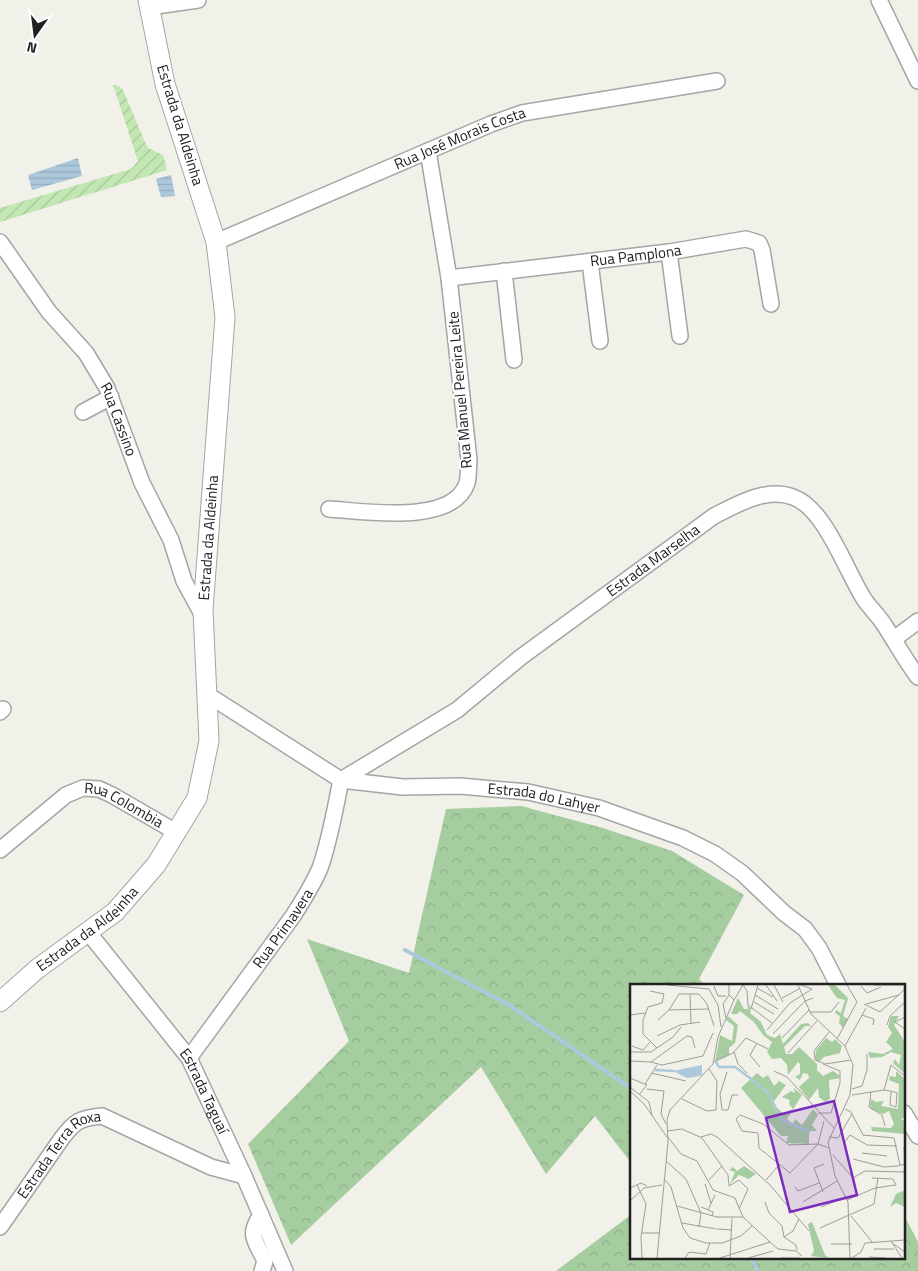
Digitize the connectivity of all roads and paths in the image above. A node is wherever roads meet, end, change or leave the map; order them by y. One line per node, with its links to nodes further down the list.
1 (198, 0): 3 (street)
2 (879, 0): 5 (street)
3 (149, 4): 8 (street, Estrada da Aldeinha)
4 (717, 81): 6 (street, Rua José Morais Costa)
5 (918, 81)
6 (428, 151): 8 (street, Rua José Morais Costa); 12 (street, Rua Manuel Pereira Leite)
7 (0, 242): 17 (street, Rua Cassino)
8 (216, 242): 20 (street, Estrada da Aldeinha)
9 (669, 252): 10 (street, Rua Pamplona); 13 (street, Rua Pamplona); 14 (street)
10 (590, 262): 11 (street, Rua Pamplona); 15 (street)
11 (504, 271): 12 (street, Rua Pamplona); 16 (street)
12 (449, 278): 19 (street, Rua Manuel Pereira Leite)
13 (770, 304)
14 (680, 336)
15 (600, 341)
16 (514, 360)
17 (112, 397): 18 (street); 20 (street, Rua Cassino)
18 (83, 412)
19 (330, 509)
20 (203, 616): 24 (street, Estrada da Aldeinha)
21 (918, 621): 22 (street)
22 (894, 640): 23 (street, Estrada Marselha); 25 (street, Estrada Marselha)
23 (918, 677)
24 (208, 695): 25 (street, Estrada do Lahyer); 26 (street, Estrada da Aldeinha)
25 (341, 780): 29 (street, Estrada do Lahyer); 31 (street, Rua Primavera)
26 (176, 832): 27 (street, Rua Colombia); 28 (street, Estrada da Aldeinha)
27 (0, 850)
28 (88, 932): 30 (street, Estrada da Aldeinha); 31 (street, Estrada Taguaí)
29 (837, 984)
30 (0, 1002)
31 (189, 1058): 34 (street, Estrada Taguaí)
32 (906, 1116): 33 (street)
33 (918, 1136)
34 (244, 1176): 35 (street, Estrada Taguaí); 36 (street, Estrada Terra Roxa)
35 (261, 1215): 37 (street); 38 (street, Estrada Taguaí)
36 (0, 1227)
37 (262, 1271)
38 (285, 1271)

